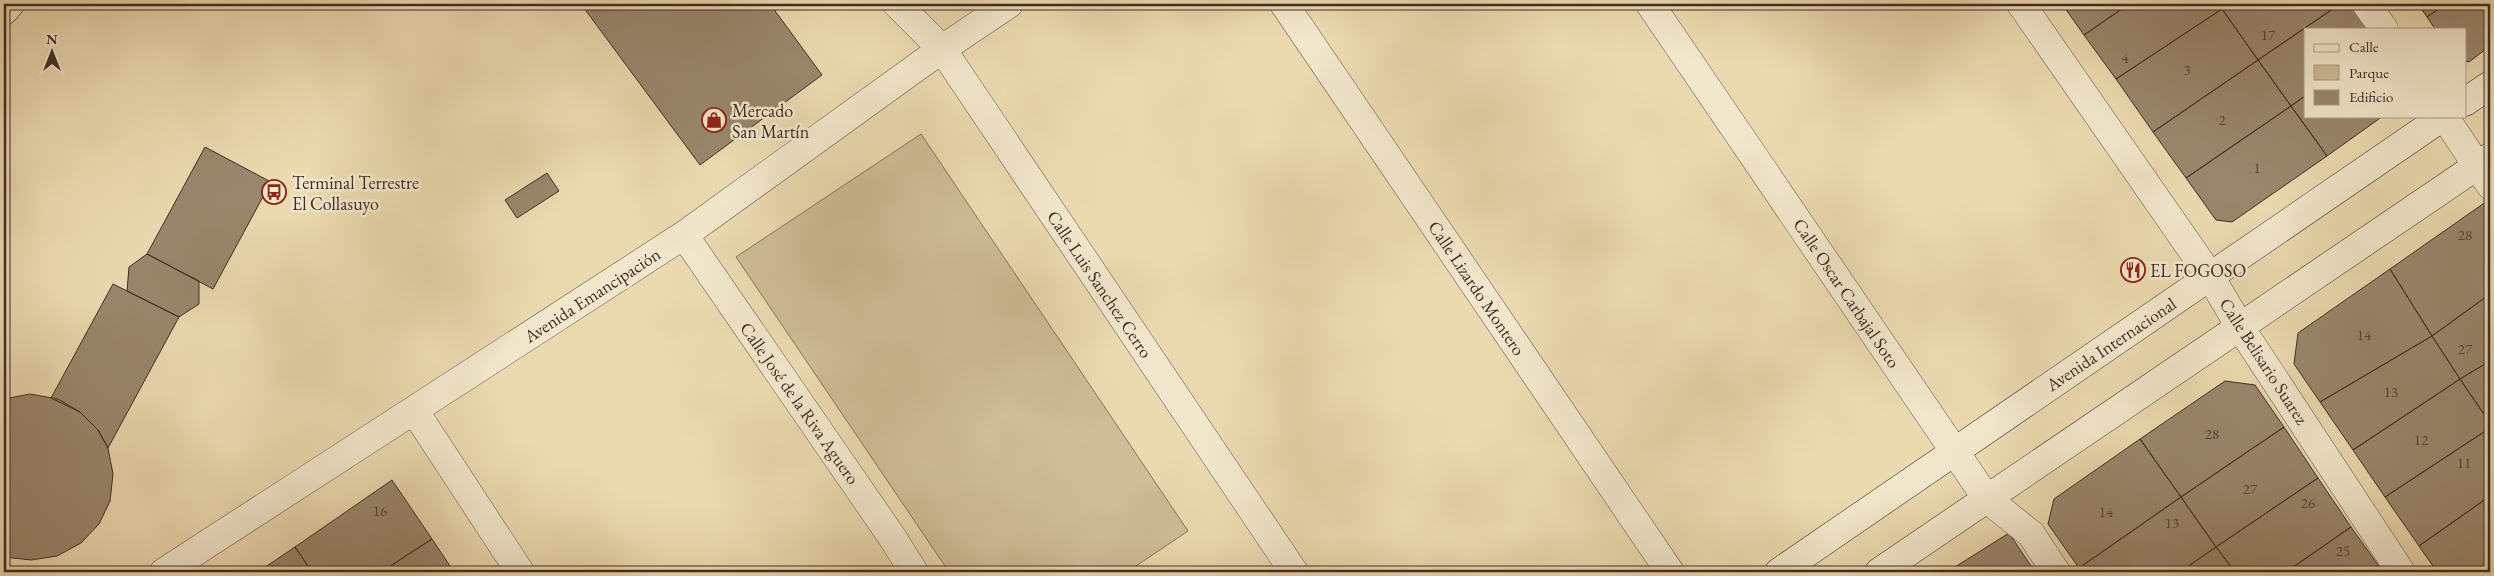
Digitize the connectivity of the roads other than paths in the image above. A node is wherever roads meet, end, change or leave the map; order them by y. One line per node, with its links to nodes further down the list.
1 (10, 4): 8 (street)
2 (897, 4): 10 (street, Calle Luis Sanchez Cerro)
3 (1009, 4): 10 (street, Avenida Emancipación)
4 (1284, 4): 26 (street, Calle Lizardo Montero)
5 (1650, 4): 20 (street, Calle Oscar Carbajal Soto)
6 (2021, 4): 17 (street, Calle Belisario Suarez)
7 (2366, 4): 9 (street)
8 (4, 11)
9 (2383, 28)
10 (942, 49): 16 (street, Avenida Emancipación); 25 (street, Calle Luis Sanchez Cerro)
11 (2490, 85): 12 (street)
12 (2466, 101)
13 (2441, 118): 17 (street, Avenida Internacional)
14 (2446, 118): 15 (street)
15 (2486, 169): 18 (street)
16 (684, 235): 19 (street, Avenida Emancipación); 24 (street, Calle José de la Riva Aguero)
17 (2210, 276): 18 (street, Calle Belisario Suarez); 20 (street, Avenida Internacional)
18 (2240, 327): 21 (street); 30 (street, Calle Belisario Suarez)
19 (414, 410): 22 (street, Avenida Emancipación); 23 (street)
20 (1955, 452): 21 (street, Calle Oscar Carbajal Soto); 27 (street, Avenida Internacional)
21 (1987, 499): 28 (street); 29 (street, Calle Oscar Carbajal Soto)
22 (164, 572)
23 (520, 572)
24 (914, 572)
25 (1294, 572)
26 (1670, 572)
27 (1779, 572)
28 (1879, 572)
29 (2056, 572)
30 (2402, 572)

